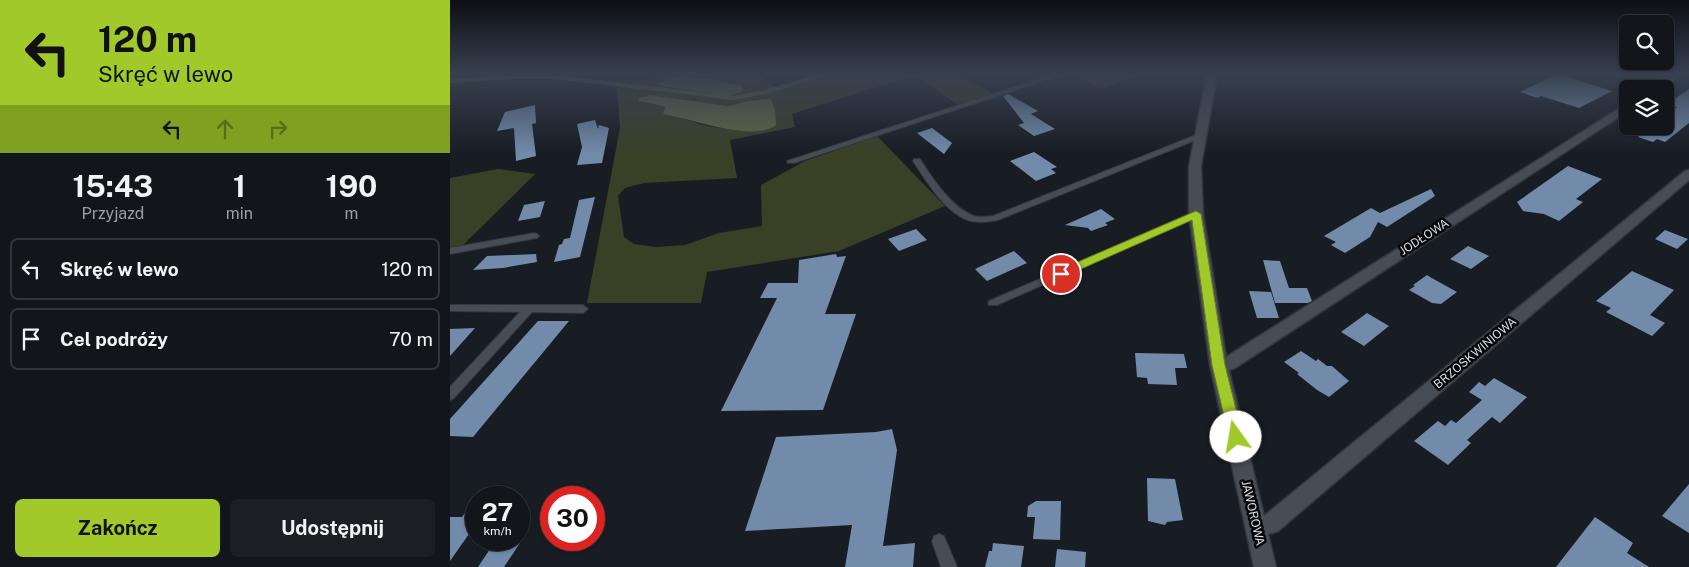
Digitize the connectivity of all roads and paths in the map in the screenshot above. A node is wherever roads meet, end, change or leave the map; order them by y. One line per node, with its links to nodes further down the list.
1 (979, 100): 5 (lane)
2 (1206, 100): 4 (street, JAWOROWA)
3 (1619, 112): 15 (street, JODŁOWA)
4 (1198, 137): 6 (lane); 8 (street, JAWOROWA)
5 (791, 161)
6 (917, 161)
7 (1689, 174): 17 (street, BRZOSKWINIOWA)
8 (1196, 214): 11 (lane); 15 (street, JAWOROWA)
9 (534, 236): 10 (lane)
10 (450, 252)
11 (993, 303)
12 (450, 308): 13 (lane)
13 (530, 308): 14 (lane); 16 (lane)
14 (583, 309)
15 (1219, 365): 17 (street, JAWOROWA)
16 (450, 395)
17 (1257, 527): 20 (street, JAWOROWA)
18 (939, 541): 19 (lane)
19 (949, 567)
20 (1265, 567)

